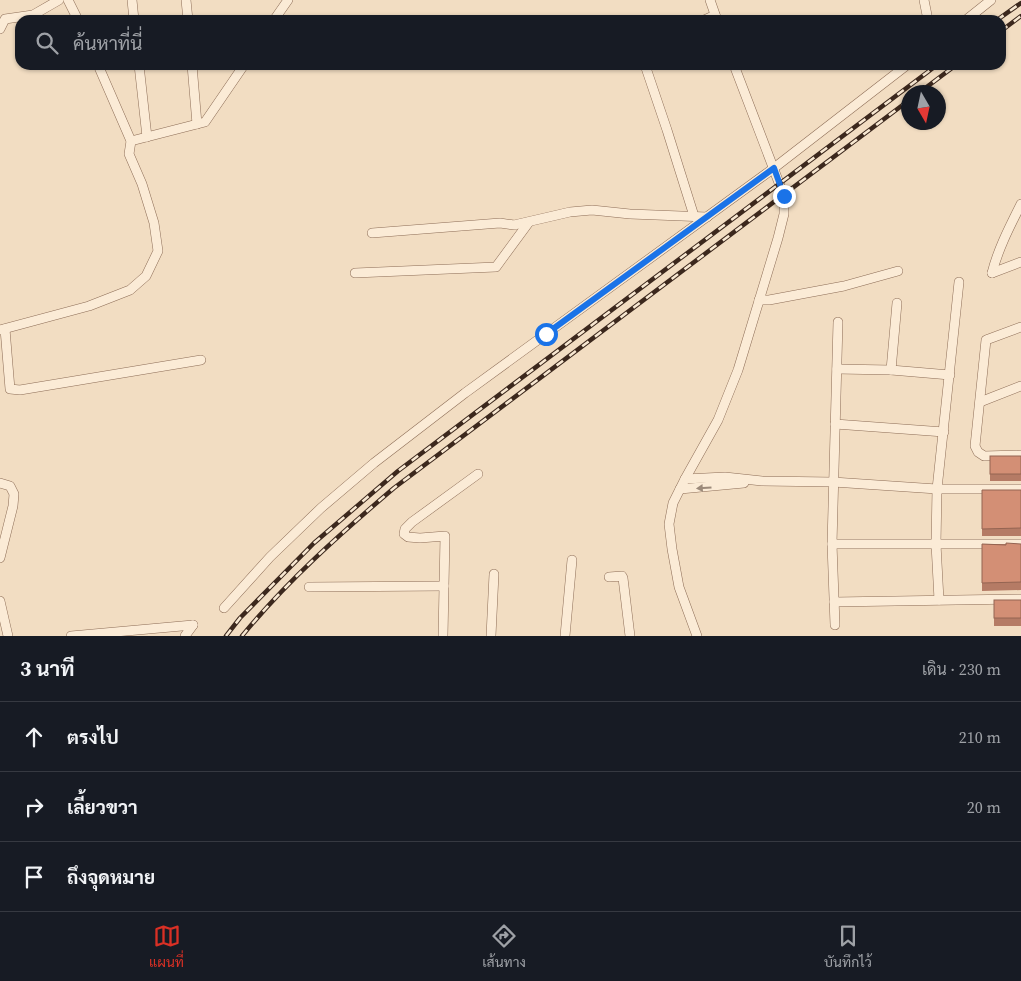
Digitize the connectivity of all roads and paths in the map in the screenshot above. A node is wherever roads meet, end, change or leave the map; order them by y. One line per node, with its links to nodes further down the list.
1 (59, 0): 9 (street)
2 (68, 0): 10 (street)
3 (132, 0): 11 (street)
4 (186, 0): 12 (street)
5 (288, 0): 13 (street)
6 (710, 0): 14 (street)
7 (924, 0): 15 (street)
8 (991, 0): 16 (street)
9 (27, 15)
10 (76, 15)
11 (134, 15)
12 (188, 15)
13 (278, 15)
14 (715, 15)
15 (927, 15)
16 (972, 15)
17 (15, 17): 18 (street)
18 (0, 29)
19 (100, 70): 28 (street)
20 (140, 70): 27 (street)
21 (192, 70): 26 (street)
22 (241, 70): 26 (street)
23 (647, 70): 31 (street)
24 (736, 70): 29 (street)
25 (901, 70): 29 (street)
26 (197, 124): 27 (street)
27 (147, 137): 28 (street)
28 (131, 141): 43 (street)
29 (774, 168): 32 (street); 39 (street)
30 (1021, 204): 35 (street)
31 (694, 216): 32 (street); 33 (street)
32 (708, 217): 76 (street)
33 (529, 222): 34 (street); 37 (street)
34 (372, 233)
35 (1021, 262)
36 (898, 271): 39 (street)
37 (355, 273)
38 (959, 282): 47 (street)
39 (759, 300): 56 (street)
40 (897, 303): 46 (street)
41 (838, 322): 45 (street)
42 (1021, 326): 49 (street)
43 (3, 329): 44 (street)
44 (201, 360)
45 (837, 369): 46 (street); 50 (street)
46 (891, 370): 47 (street)
47 (950, 375): 51 (street)
48 (1021, 386): 49 (street)
49 (980, 402): 53 (street)
50 (835, 424): 51 (street); 58 (street)
51 (944, 432): 61 (street)
52 (1021, 451): 53 (street)
53 (1011, 455): 54 (street)
54 (1021, 455)
55 (478, 474): 70 (street)
56 (685, 479): 57 (street); 60 (street)
57 (762, 481): 58 (street); 60 (street, one-way to 60)
58 (833, 482): 61 (street); 63 (street)
59 (0, 483): 66 (street)
60 (680, 489): 85 (street)
61 (937, 489): 62 (street); 64 (street)
62 (1021, 489)
63 (832, 544): 64 (street); 75 (street)
64 (936, 544): 65 (street); 72 (street)
65 (1021, 544)
66 (0, 558)
67 (572, 560): 83 (street)
68 (494, 574): 82 (street)
69 (609, 577): 84 (street)
70 (444, 586): 71 (street); 81 (street)
71 (309, 587)
72 (939, 600): 73 (street); 75 (street)
73 (1021, 600)
74 (0, 601): 78 (street)
75 (834, 602): 77 (street)
76 (224, 608)
77 (835, 625)
78 (8, 636)
79 (71, 636): 80 (street)
80 (185, 636)
81 (443, 636)
82 (491, 636)
83 (565, 636)
84 (630, 636)
85 (697, 636)

